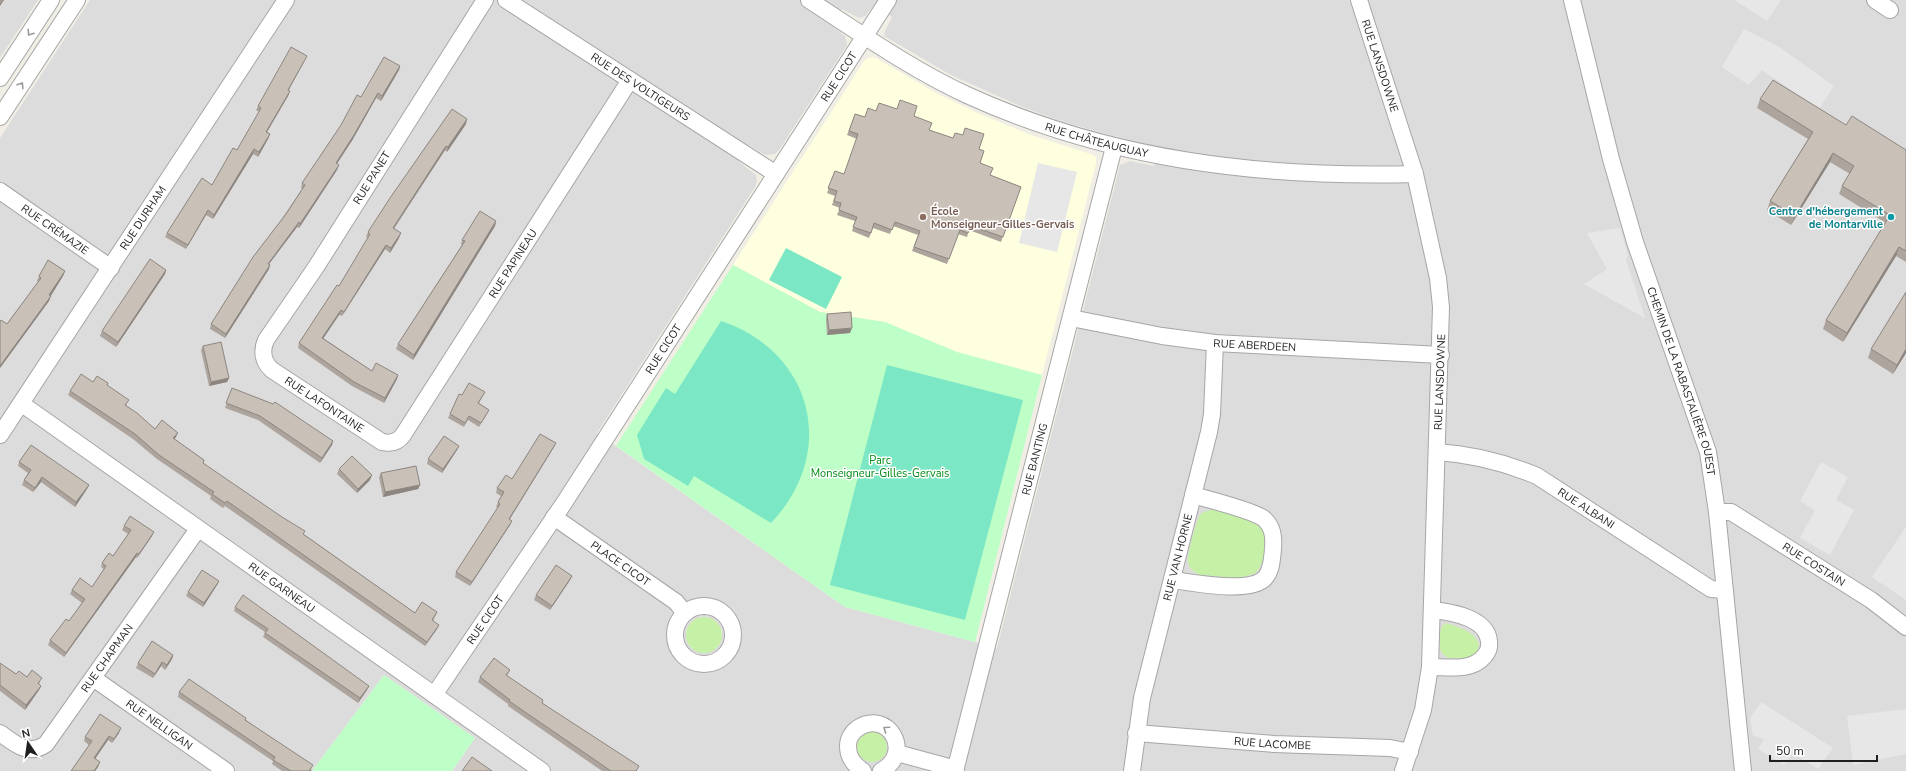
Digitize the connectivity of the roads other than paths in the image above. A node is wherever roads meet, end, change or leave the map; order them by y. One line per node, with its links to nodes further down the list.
1 (51, 0): 13 (street, one-way to 13)
2 (77, 0): 15 (street, one-way to 2)
3 (286, 0): 20 (street, RUE DURHAM)
4 (486, 0): 24 (street, RUE PANET)
5 (506, 0): 14 (street, RUE DES VOLTIGEURS)
6 (809, 0): 12 (street, RUE CHÂTEAUGUAY)
7 (888, 0): 12 (street, RUE CICOT)
8 (1359, 0): 18 (street, RUE LANSDOWNE)
9 (1572, 0): 30 (street, CHEMIN DE LA RABASTALIÈRE OUEST)
10 (1875, 0): 11 (street)
11 (1890, 10)
12 (864, 36): 16 (street, RUE CHÂTEAUGUAY); 17 (street, RUE CICOT)
13 (0, 78)
14 (630, 80): 17 (street, RUE DES VOLTIGEURS); 27 (street, RUE PAPINEAU)
15 (0, 117)
16 (1114, 147): 18 (street, RUE CHÂTEAUGUAY); 21 (street, RUE BANTING)
17 (776, 174): 31 (street, RUE CICOT)
18 (1415, 174): 23 (street, RUE LANSDOWNE)
19 (0, 191): 20 (street, RUE CRÉMAZIE)
20 (111, 268): 25 (street, RUE DURHAM)
21 (1070, 318): 22 (street, RUE ABERDEEN); 45 (street, RUE BANTING)
22 (1215, 343): 23 (street, RUE ABERDEEN); 29 (street, RUE VAN HORNE)
23 (1441, 355): 28 (street, RUE LANSDOWNE)
24 (263, 356): 27 (street, RUE LAFONTAINE)
25 (22, 404): 26 (street, RUE DURHAM); 32 (street, RUE GARNEAU)
26 (0, 435)
27 (392, 443)
28 (1438, 452): 34 (street, RUE ALBANI); 35 (street, RUE LANSDOWNE)
29 (1193, 495): 33 (street, RUE VAN HORNE); 33 (street)
30 (1717, 512): 34 (street, CHEMIN DE LA RABASTALIÈRE OUEST); 37 (street, RUE COSTAIN)
31 (554, 517): 36 (street, PLACE CICOT); 40 (street, RUE CICOT)
32 (198, 529): 39 (street, RUE CHAPMAN); 40 (street, RUE GARNEAU)
33 (1173, 580): 42 (street, RUE VAN HORNE)
34 (1724, 590): 52 (street, CHEMIN DE LA RABASTALIÈRE OUEST)
35 (1432, 610): 38 (street, RUE LANSDOWNE); 38 (street)
36 (685, 613)
37 (1906, 627)
38 (1430, 667): 43 (street, RUE LANSDOWNE)
39 (93, 678): 41 (street, RUE CHAPMAN); 46 (street, RUE NELLIGAN)
40 (434, 695): 47 (street, RUE GARNEAU)
41 (0, 733)
42 (1136, 733): 43 (street, RUE LACOMBE); 50 (street, RUE VAN HORNE)
43 (1410, 752): 51 (street, RUE LANSDOWNE)
44 (897, 753): 45 (street); 48 (street, one-way to 48); 49 (street)
45 (956, 770)
46 (226, 771)
47 (542, 771)
48 (863, 771)
49 (881, 771)
50 (1132, 771)
51 (1403, 771)
52 (1743, 771)

